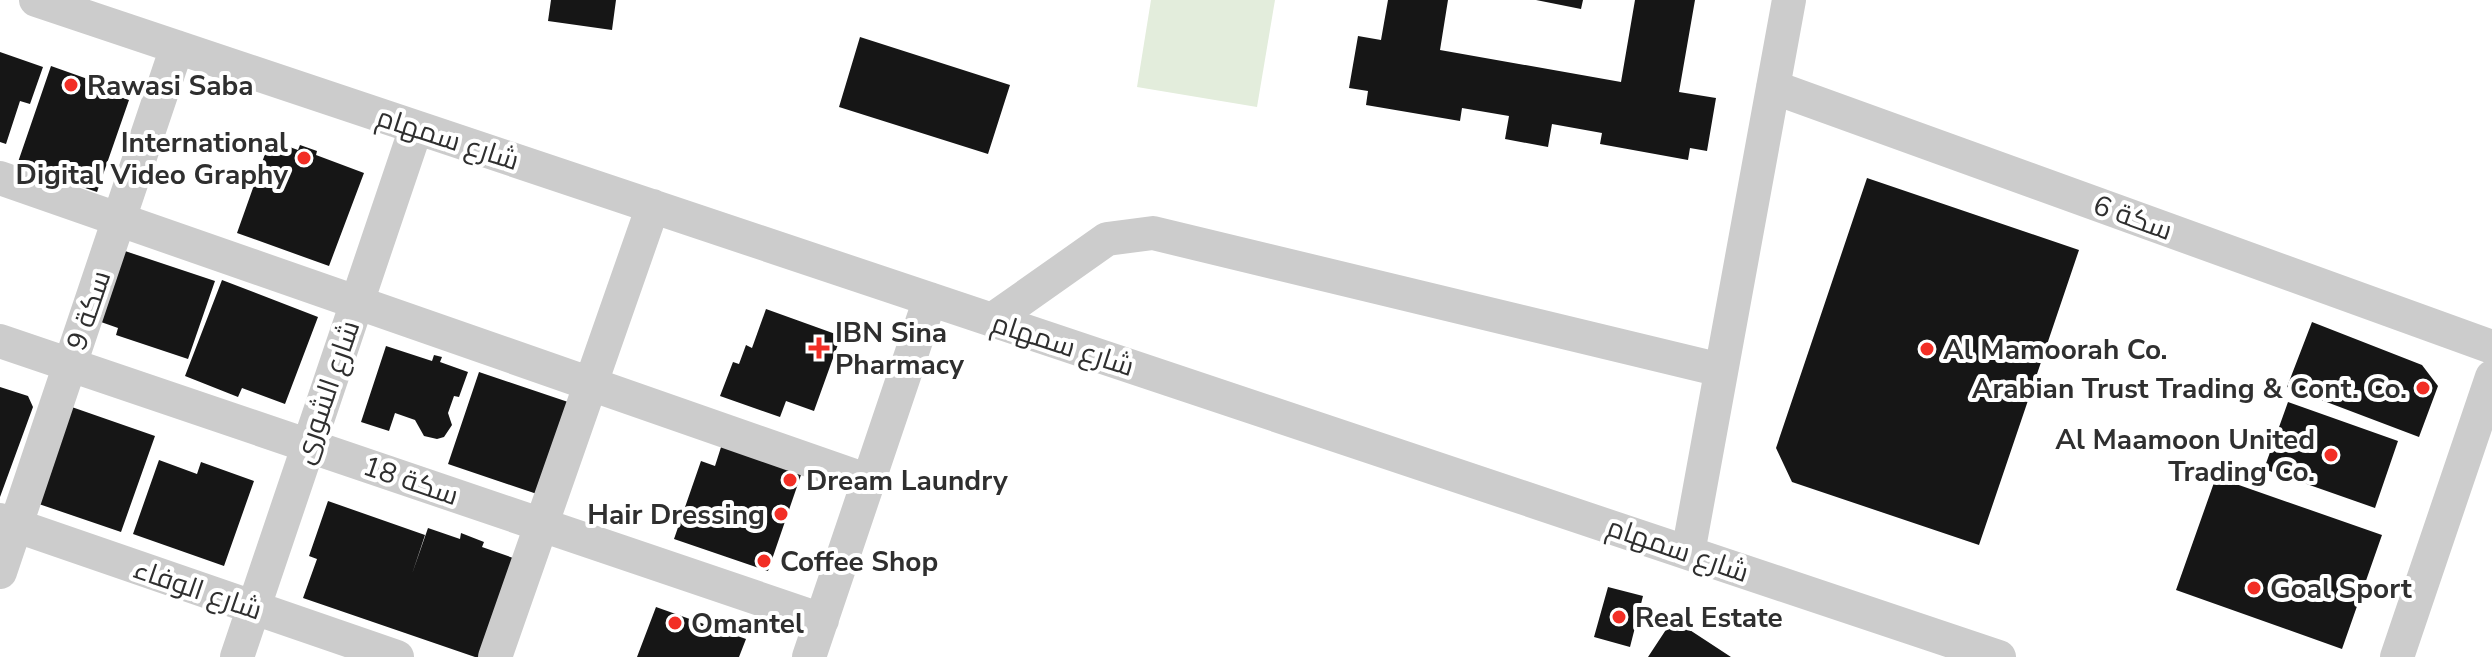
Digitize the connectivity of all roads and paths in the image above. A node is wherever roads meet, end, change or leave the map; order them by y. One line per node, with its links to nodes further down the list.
1 (36, 0): 3 (street, شارع سمهام)
2 (1789, 0): 4 (street)
3 (177, 47): 5 (street, شارع سمهام); 8 (street, سكة 9)
4 (1773, 87): 13 (street, سكة 6); 15 (street)
5 (416, 128): 7 (street, شارع سمهام); 10 (street, شارع الشورى)
6 (0, 178): 8 (street)
7 (653, 206): 9 (street, شارع سمهام); 17 (street)
8 (119, 219): 10 (street); 14 (street, سكة 9)
9 (930, 299): 11 (street, شارع سمهام); 20 (street)
10 (357, 303): 17 (street); 18 (street, شارع الشورى)
11 (992, 320): 15 (street); 23 (street, شارع سمهام)
12 (0, 341): 14 (street, سكة 18)
13 (2492, 347)
14 (70, 365): 18 (street, سكة 18); 21 (street, سكة 9)
15 (1721, 370): 23 (street)
16 (2492, 377): 19 (street)
17 (591, 384): 20 (street); 22 (street)
18 (308, 446): 22 (street, سكة 18); 25 (street, شارع الشورى)
19 (2480, 447): 32 (street)
20 (869, 481): 26 (street)
21 (8, 523): 24 (street, سكة 9); 25 (street, شارع الوفاء)
22 (541, 524): 26 (street, سكة 18); 29 (street)
23 (1688, 553): 31 (street, شارع سمهام)
24 (0, 572)
25 (253, 608): 27 (street, شارع الشورى); 28 (street, شارع الوفاء)
26 (822, 620): 30 (street)
27 (237, 657)
28 (397, 657)
29 (495, 657)
30 (809, 657)
31 (1999, 657)
32 (2397, 657)

